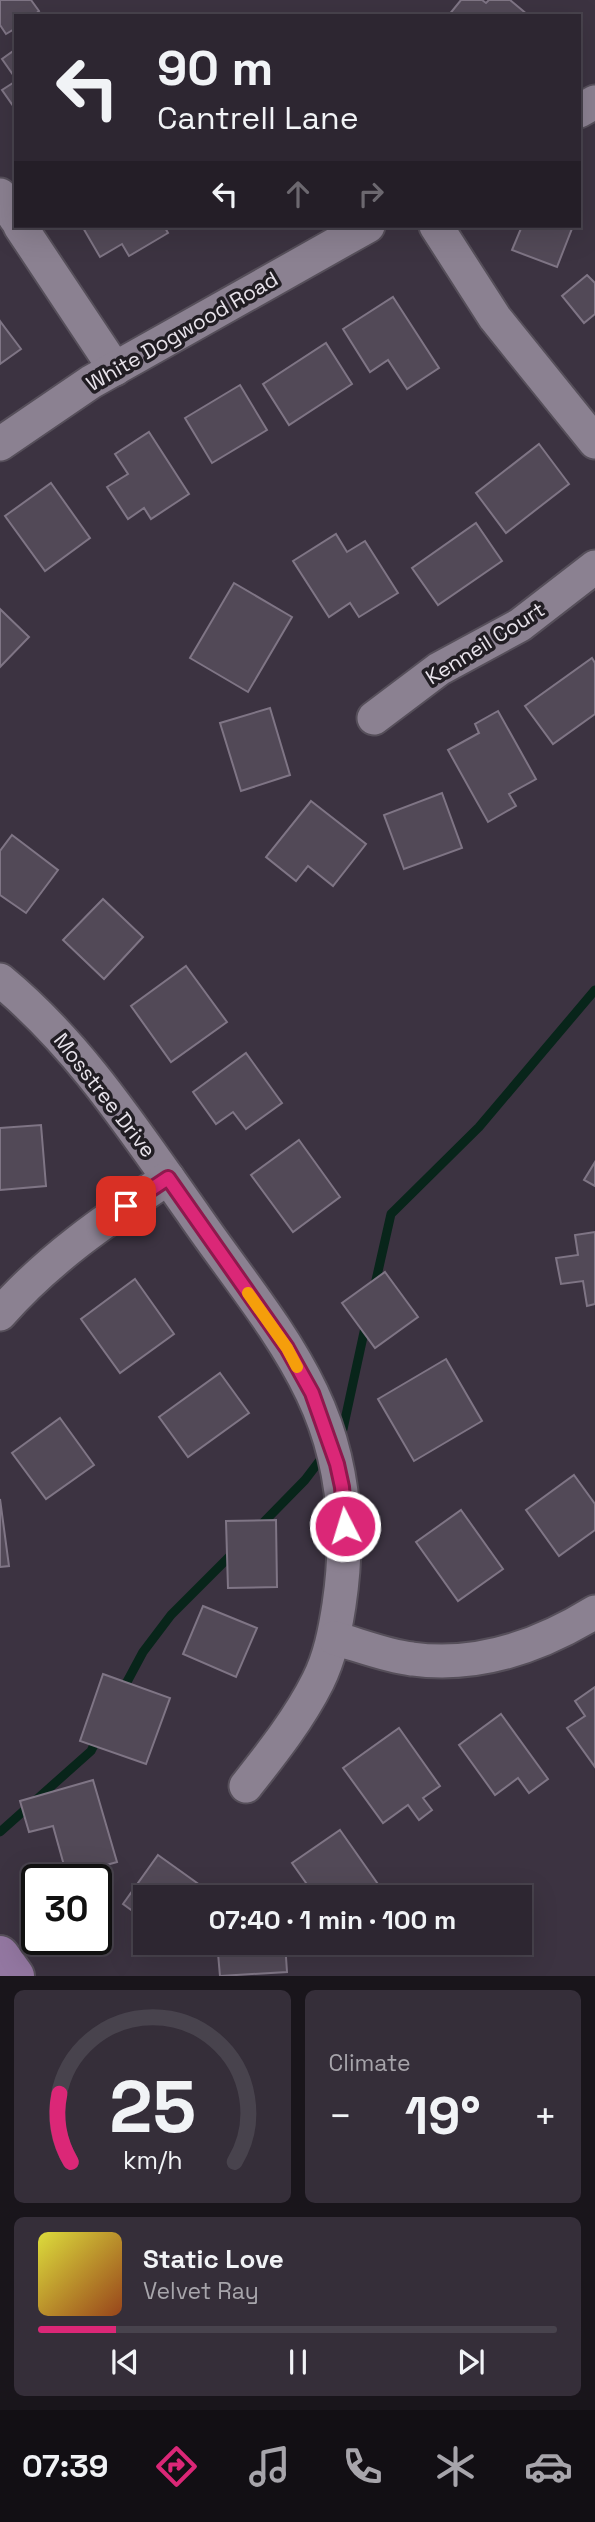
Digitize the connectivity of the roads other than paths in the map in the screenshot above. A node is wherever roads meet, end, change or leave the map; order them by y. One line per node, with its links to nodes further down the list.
1 (0, 195): 2 (street)
2 (14, 216)
3 (21, 228): 6 (street)
4 (364, 228): 6 (street, White Dogwood Road)
5 (437, 228): 7 (street)
6 (115, 369): 8 (street, White Dogwood Road)
7 (595, 442)
8 (0, 444)
9 (595, 567): 10 (street, Kenneil Court)
10 (374, 718)
11 (0, 980): 12 (street, Mosstree Drive)
12 (168, 1178): 13 (street); 15 (street, Mosstree Drive)
13 (0, 1314)
14 (595, 1612): 15 (street)
15 (334, 1639): 16 (street, Mosstree Drive)
16 (246, 1786)
17 (0, 1955): 18 (main road)
18 (15, 1976)

